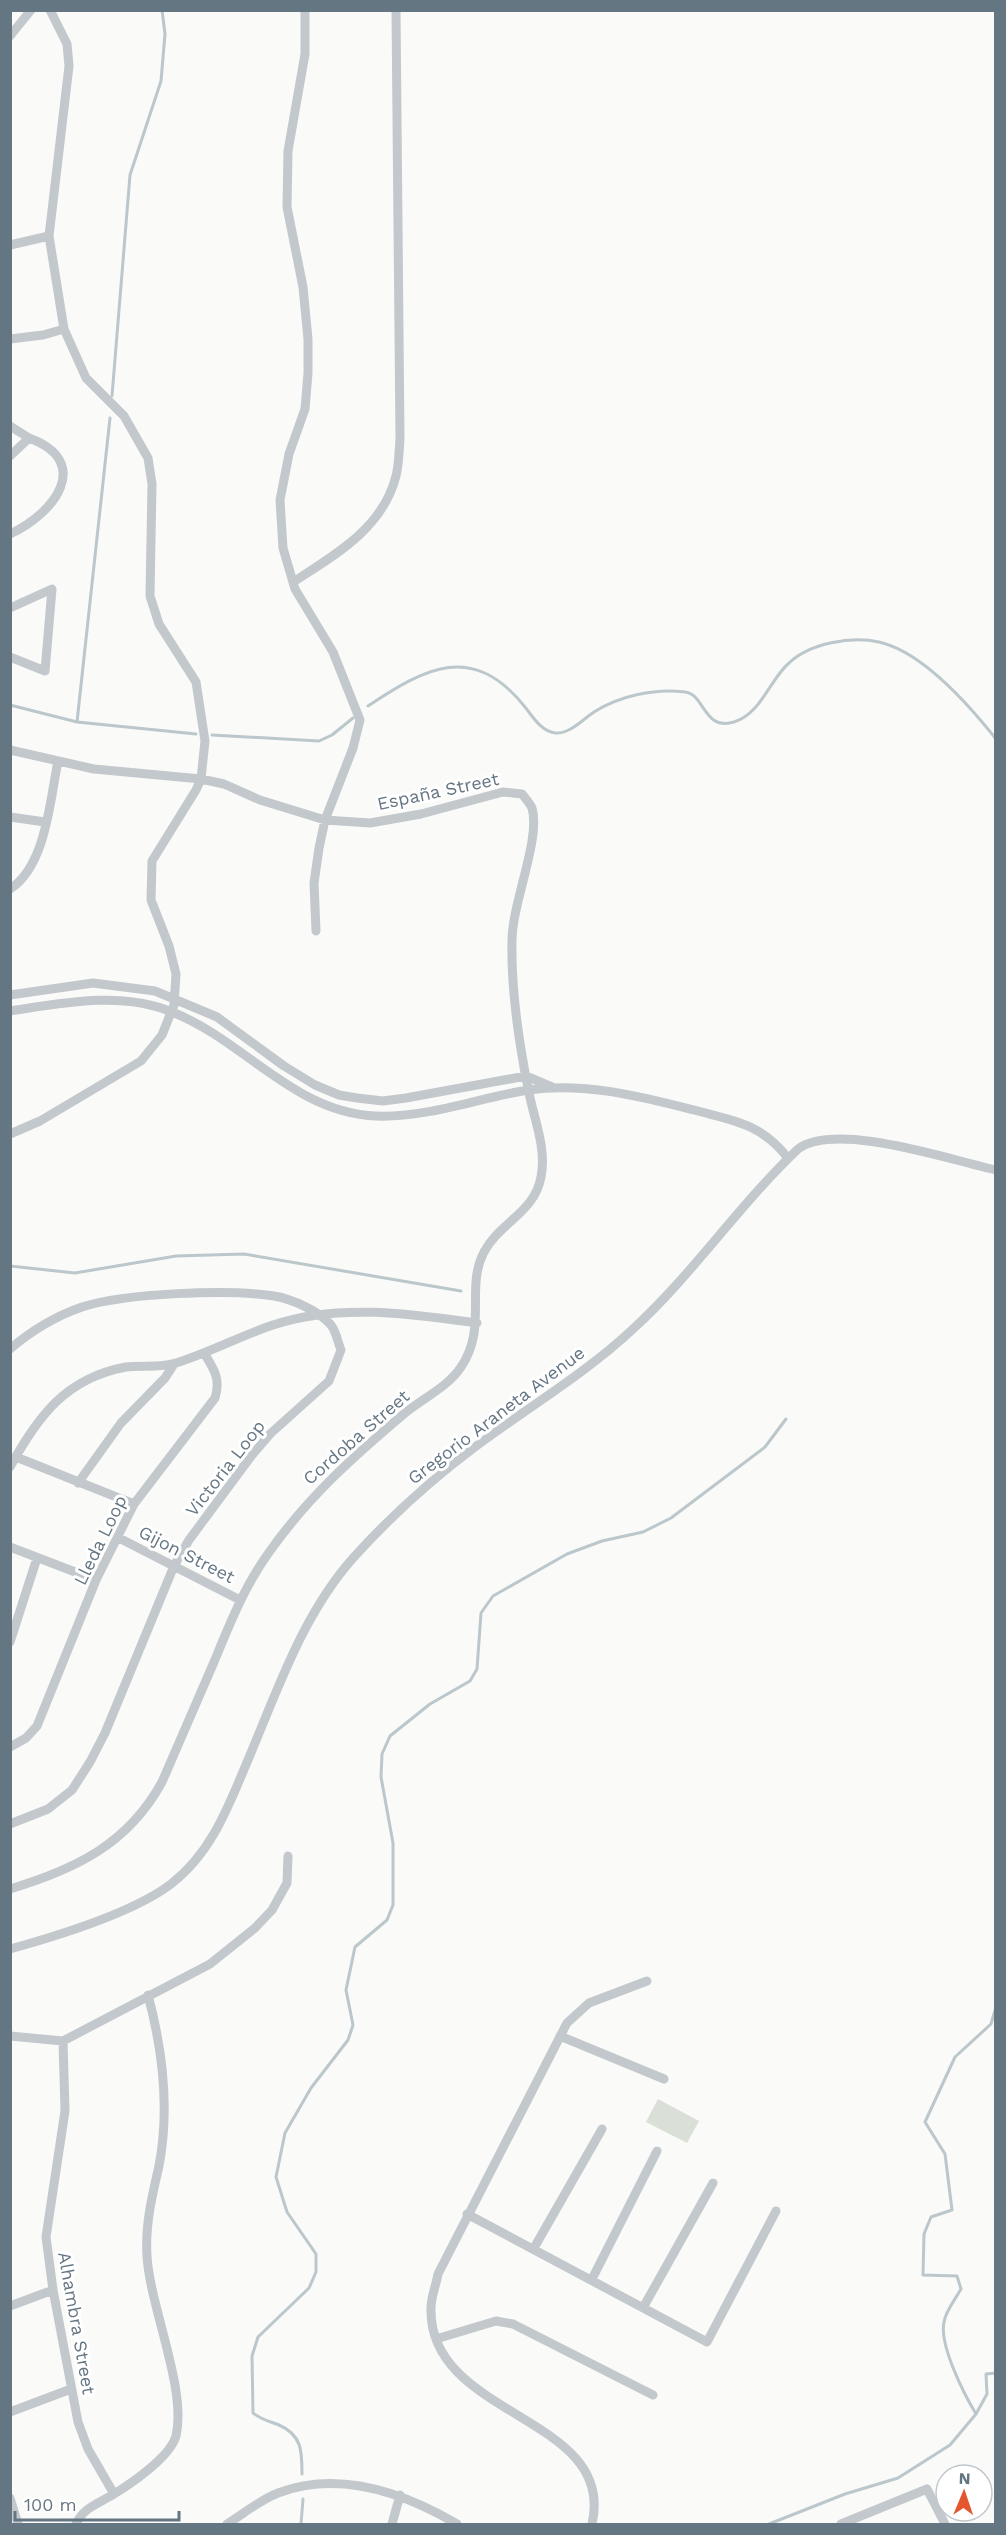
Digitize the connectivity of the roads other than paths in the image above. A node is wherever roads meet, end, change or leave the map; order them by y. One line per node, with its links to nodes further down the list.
1 (31, 10): 5 (street)
2 (50, 10): 6 (street)
3 (305, 10): 14 (street)
4 (396, 10): 14 (street)
5 (10, 36)
6 (50, 236): 7 (street); 8 (street)
7 (10, 245)
8 (64, 329): 9 (street); 19 (street)
9 (10, 339)
10 (10, 426): 11 (street)
11 (29, 438): 12 (street); 13 (street)
12 (10, 456)
13 (10, 534)
14 (293, 582): 21 (street)
15 (10, 608): 16 (street)
16 (10, 657)
17 (10, 750): 18 (street, España Street)
18 (58, 761): 19 (street, España Street); 22 (street)
19 (201, 779): 21 (street, España Street); 26 (street)
20 (10, 816): 22 (street)
21 (325, 820): 24 (street); 29 (street, España Street)
22 (45, 822): 23 (street)
23 (12, 887)
24 (316, 931)
25 (10, 995): 26 (street)
26 (175, 998): 28 (street); 29 (street)
27 (10, 1011): 28 (street)
28 (172, 1011): 31 (street); 32 (street)
29 (525, 1076): 30 (street); 31 (street, Cordoba Street)
30 (554, 1088): 31 (street); 33 (street)
31 (528, 1090): 36 (street, Cordoba Street)
32 (10, 1134)
33 (788, 1158): 34 (street, Gregorio Araneta Avenue); 55 (street, Gregorio Araneta Avenue)
34 (996, 1170)
35 (320, 1315): 36 (street); 37 (street); 38 (street); 47 (street, Victoria Loop)
36 (477, 1323): 49 (street, Cordoba Street)
37 (10, 1349)
38 (204, 1353): 39 (street); 43 (street, Lleda Loop)
39 (174, 1364): 40 (street); 42 (street)
40 (16, 1457): 41 (street); 42 (street)
41 (10, 1467)
42 (78, 1483): 43 (street)
43 (134, 1504): 44 (street, Lleda Loop)
44 (119, 1538): 47 (street, Gijon Street); 48 (street, Lleda Loop)
45 (10, 1547): 46 (street)
46 (37, 1558): 48 (street); 50 (street)
47 (174, 1566): 49 (street, Gijon Street); 52 (street, Victoria Loop)
48 (96, 1581): 51 (street, Lleda Loop)
49 (240, 1600): 54 (street, Cordoba Street)
50 (10, 1642)
51 (10, 1747)
52 (10, 1824)
53 (288, 1856): 57 (street)
54 (10, 1889)
55 (10, 1949)
56 (647, 1981): 59 (street)
57 (148, 1995): 60 (street); 76 (street)
58 (10, 2036): 60 (street)
59 (560, 2036): 61 (street); 66 (street)
60 (63, 2041): 69 (street, Alhambra Street)
61 (664, 2079)
62 (602, 2129): 67 (street)
63 (657, 2151): 68 (street)
64 (713, 2182): 71 (street)
65 (776, 2211): 71 (street)
66 (467, 2214): 67 (street); 72 (street)
67 (534, 2248): 68 (street)
68 (592, 2279): 71 (street)
69 (53, 2290): 70 (street); 73 (street, Alhambra Street)
70 (10, 2306)
71 (644, 2306)
72 (436, 2339): 74 (street); 84 (street)
73 (71, 2389): 75 (street); 76 (street, Alhambra Street)
74 (653, 2395)
75 (10, 2412)
76 (114, 2494): 80 (street)
77 (400, 2495): 81 (street); 82 (street); 83 (street)
78 (10, 2498): 79 (street)
79 (18, 2524)
80 (76, 2524)
81 (227, 2524)
82 (392, 2524)
83 (457, 2524)
84 (592, 2524)
85 (841, 2524): 86 (street)
86 (945, 2524)

